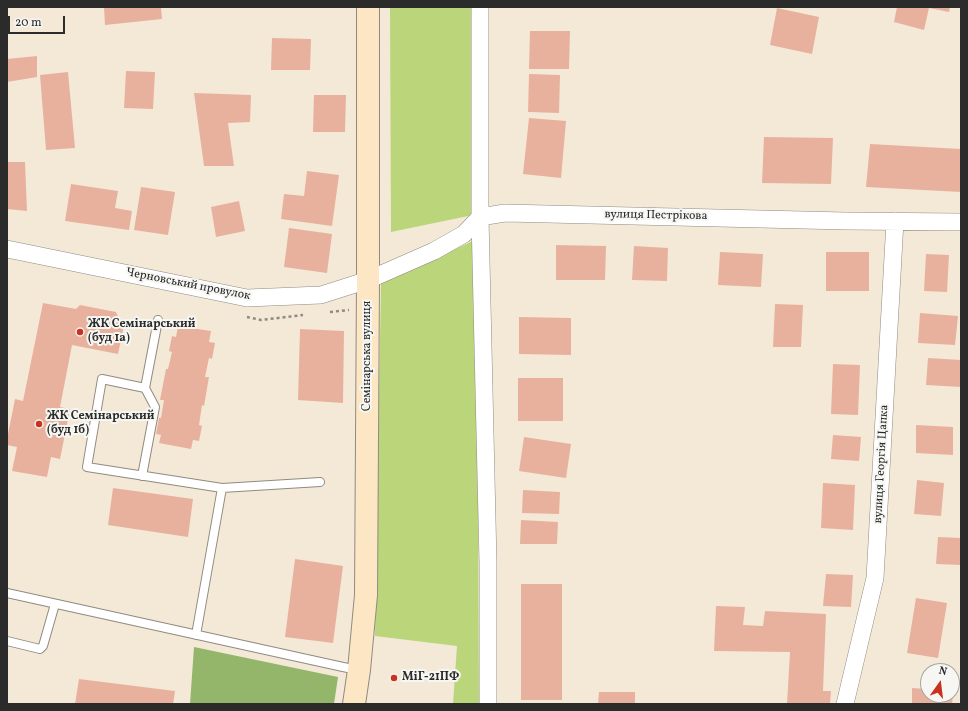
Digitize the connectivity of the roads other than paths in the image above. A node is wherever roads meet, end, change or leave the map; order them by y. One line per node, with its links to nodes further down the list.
1 (368, 7): 7 (main road, Семінарська вулиця)
2 (480, 7): 3 (street)
3 (480, 217): 4 (street, вулиця Пестрікова); 7 (street); 19 (street)
4 (894, 221): 5 (street, вулиця Пестрікова); 20 (street, вулиця Георгія Цапка)
5 (961, 222)
6 (7, 249): 7 (street, Черновський провулок)
7 (368, 280): 17 (main road, Семінарська вулиця)
8 (158, 320): 9 (lane)
9 (145, 388): 10 (lane); 10 (lane)
10 (142, 476): 12 (lane)
11 (320, 482): 12 (lane)
12 (222, 488): 15 (lane)
13 (7, 593): 14 (lane)
14 (55, 604): 15 (lane); 16 (lane)
15 (196, 635): 17 (lane)
16 (7, 641)
17 (359, 670): 18 (main road, Семінарська вулиця)
18 (354, 704)
19 (488, 704)
20 (845, 704)

